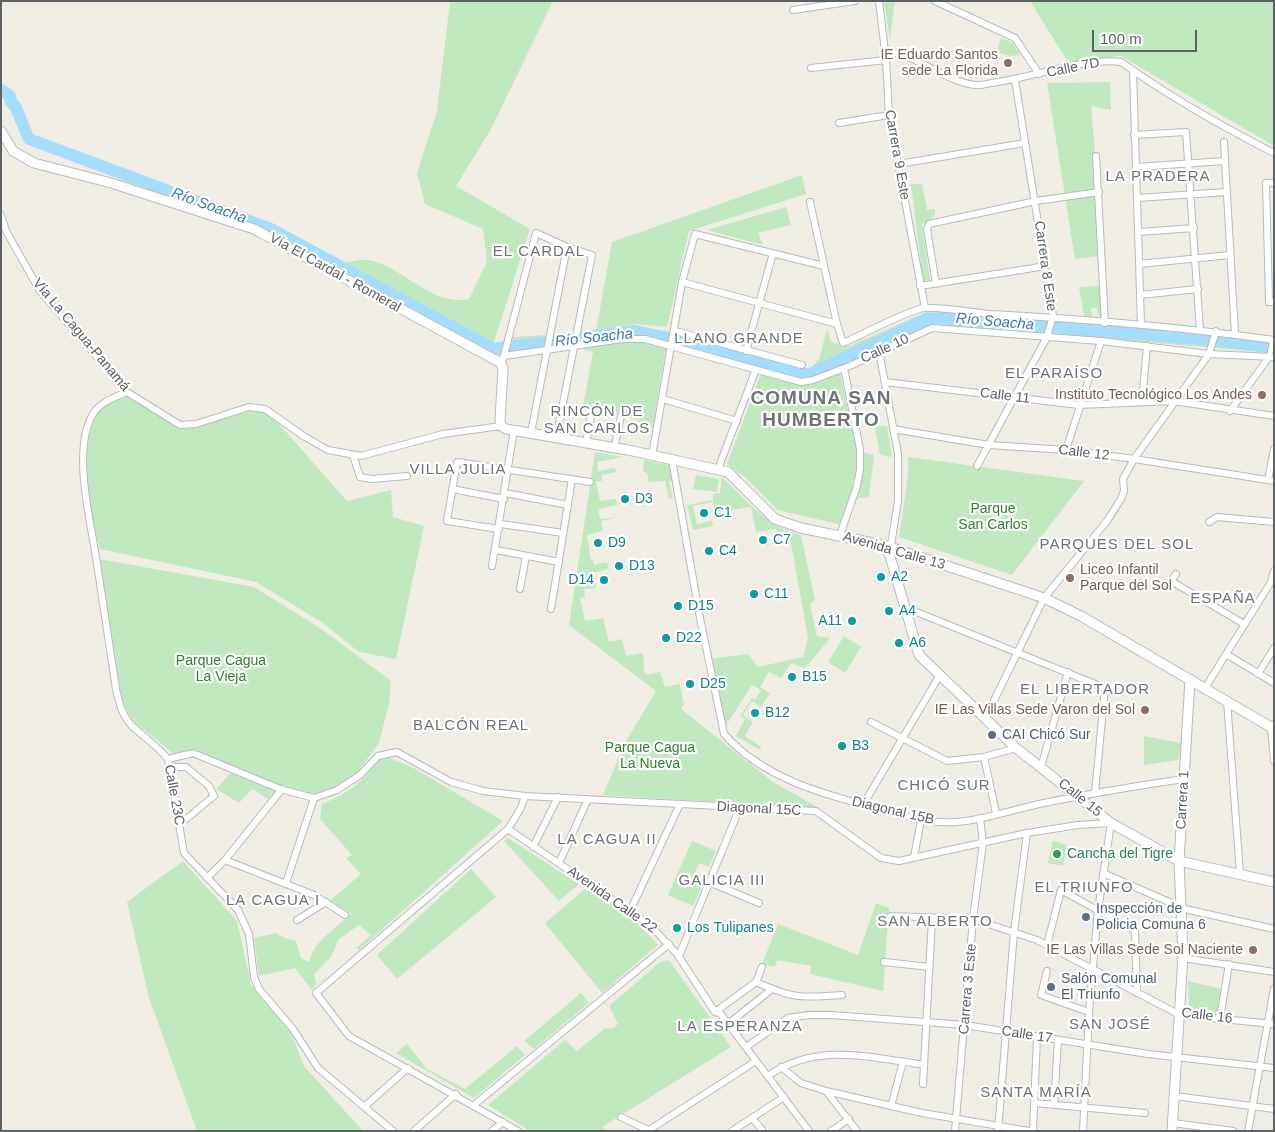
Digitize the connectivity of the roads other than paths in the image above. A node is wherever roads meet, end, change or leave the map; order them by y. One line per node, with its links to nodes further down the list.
1 (855, 1): 4 (street)
2 (879, 1): 5 (street, Carrera 9 Este)
3 (934, 1): 9 (street)
4 (793, 10)
5 (886, 52): 6 (street, Carrera 9 Este); 10 (street, Calle 7D)
6 (886, 60): 7 (street); 11 (street, Carrera 9 Este)
7 (811, 68)
8 (1133, 71): 9 (street, Calle 7D); 14 (street); 17 (street, Calle 7D)
9 (1039, 74): 10 (street, Calle 7D)
10 (1015, 80): 15 (street, Carrera 8 Este)
11 (889, 115): 12 (street); 21 (street, Carrera 9 Este)
12 (840, 124)
13 (1, 131): 68 (main road, Vía El Cardal - Romeral)
14 (1134, 135): 20 (street); 22 (street)
15 (1025, 142): 21 (street); 28 (street, Carrera 8 Este)
16 (1224, 142): 19 (street)
17 (1274, 153)
18 (1096, 156): 24 (street)
19 (1225, 161): 20 (street); 25 (street)
20 (1188, 163): 22 (street); 26 (street)
21 (899, 164): 43 (street, Carrera 9 Este)
22 (1136, 167): 27 (street)
23 (1274, 183): 33 (street)
24 (1099, 192): 28 (street); 50 (street)
25 (1227, 192): 26 (street); 36 (street)
26 (1191, 194): 27 (street); 31 (street)
27 (1136, 198): 32 (street)
28 (1036, 201): 40 (street, Carrera 8 Este); 42 (street)
29 (810, 202): 39 (street)
30 (1, 215): 73 (street, Vía La Cagua-Panamá)
31 (1194, 228): 32 (street); 37 (street)
32 (1138, 232): 38 (street)
33 (1271, 244): 46 (street)
34 (567, 247): 60 (street); 63 (street); 68 (street)
35 (773, 253): 39 (street); 41 (street); 47 (street)
36 (1230, 255): 37 (street); 56 (street)
37 (1196, 258): 38 (street); 44 (street)
38 (1139, 264): 45 (street)
39 (824, 266): 51 (street)
40 (1046, 266): 42 (street); 49 (street, Carrera 8 Este)
41 (682, 282): 47 (street); 55 (street)
42 (936, 284): 43 (street)
43 (920, 286): 48 (street, Carrera 9 Este)
44 (1198, 288): 45 (street); 53 (street)
45 (1140, 296): 52 (street)
46 (1272, 302)
47 (759, 303): 51 (street); 64 (street)
48 (925, 308): 49 (street, Calle 10); 51 (street, Calle 10)
49 (1053, 316): 50 (street, Calle 10); 57 (street, Carrera 8 Este)
50 (1105, 323): 52 (street, Calle 10)
51 (837, 324)
52 (1140, 325): 53 (street, Calle 10)
53 (1200, 330): 54 (street, Calle 10)
54 (1216, 331): 56 (street, Calle 10); 66 (street)
55 (675, 333): 61 (street); 64 (street)
56 (1235, 334): 59 (street, Calle 10)
57 (1047, 337): 58 (street, Calle 10); 65 (street, Calle 10); 74 (street, Carrera 8 Este)
58 (1101, 340): 62 (street, Calle 10); 78 (street)
59 (1273, 340): 67 (street)
60 (575, 344): 61 (street, Calle 10); 63 (street, Calle 10); 88 (street)
61 (673, 345): 71 (street, Calle 10); 75 (street)
62 (1147, 346): 66 (street, Calle 10); 77 (street)
63 (548, 347): 68 (street, Calle 10); 87 (street)
64 (746, 351): 69 (street)
65 (879, 351): 70 (street, Calle 10); 72 (street)
66 (1209, 354): 67 (street, Calle 10); 76 (street)
67 (1271, 356): 80 (street)
68 (503, 357): 84 (main road)
69 (802, 365)
70 (844, 368): 71 (street, Calle 10); 112 (street)
71 (756, 369): 83 (street)
72 (885, 382): 74 (street, Calle 11); 85 (street)
73 (127, 392): 94 (street, Vía La Cagua-Panamá); 142 (street, Calle 23C)
74 (1013, 397): 78 (street, Calle 11); 90 (street, Carrera 8 Este)
75 (663, 399): 83 (street); 95 (street)
76 (1174, 401): 77 (street, Calle 11); 80 (street, Calle 11); 96 (street)
77 (1142, 402): 78 (street, Calle 11)
78 (1079, 405): 93 (street)
79 (592, 410): 89 (street)
80 (1230, 411): 82 (street, Calle 11)
81 (621, 416): 91 (street)
82 (1274, 416)
83 (737, 421): 99 (street)
84 (501, 426): 86 (main road, Avenida Calle 13); 94 (street, Vía La Cagua-Panamá)
85 (893, 429): 90 (street, Calle 12); 113 (street)
86 (514, 430): 87 (main road, Avenida Calle 13); 100 (street)
87 (531, 433): 88 (main road, Avenida Calle 13)
88 (556, 439): 89 (main road, Avenida Calle 13)
89 (586, 442): 91 (main road, Avenida Calle 13)
90 (989, 445): 93 (street, Calle 12); 98 (street, Carrera 8 Este)
91 (614, 449): 95 (main road, Avenida Calle 13)
92 (1274, 449): 103 (street)
93 (1066, 450): 96 (street, Calle 12)
94 (353, 455): 101 (street)
95 (652, 456): 97 (main road, Avenida Calle 13)
96 (1134, 459): 103 (street, Calle 12); 122 (street)
97 (672, 460): 99 (main road, Avenida Calle 13); 155 (street, Diagonal 15B)
98 (977, 466)
99 (718, 469): 112 (main road, Avenida Calle 13)
100 (509, 470): 102 (street); 105 (street); 106 (street)
101 (408, 476)
102 (572, 479): 104 (street); 107 (street)
103 (1271, 480)
104 (590, 482)
105 (452, 488): 106 (street); 110 (street)
106 (505, 496): 107 (street); 110 (street)
107 (568, 505): 111 (street)
108 (1209, 522): 109 (street)
109 (1274, 522)
110 (500, 526): 111 (street); 114 (street)
111 (563, 533): 116 (street)
112 (840, 535): 113 (main road, Avenida Calle 13)
113 (887, 546): 122 (main road, Avenida Calle 13); 123 (main road)
114 (496, 550): 115 (street); 117 (street)
115 (526, 556): 116 (street); 121 (street)
116 (559, 562): 124 (street)
117 (492, 566)
118 (1274, 571): 120 (street)
119 (1176, 574): 125 (street)
120 (1272, 583): 125 (street)
121 (520, 589)
122 (1044, 598): 127 (street); 132 (main road, Avenida Calle 13)
123 (904, 607): 127 (street); 131 (main road, Calle 15)
124 (551, 609)
125 (1244, 624): 128 (street)
126 (1274, 648): 130 (street)
127 (1018, 652): 129 (street); 136 (street)
128 (1226, 654): 130 (street); 134 (street)
129 (1068, 672): 145 (street); 148 (street)
130 (1258, 674): 133 (street)
131 (940, 675): 136 (main road, Calle 15); 139 (street)
132 (1190, 679): 134 (main road, Avenida Calle 13); 146 (main road, Carrera 1)
133 (1274, 683)
134 (1205, 688): 135 (main road, Avenida Calle 13)
135 (1226, 701): 138 (main road, Avenida Calle 13); 171 (street)
136 (985, 718): 140 (main road, Calle 15)
137 (871, 722): 139 (street)
138 (1273, 727): 143 (street)
139 (902, 740): 141 (street); 155 (street)
140 (1016, 748): 141 (street); 145 (main road, Calle 15)
141 (984, 757): 157 (street)
142 (168, 759): 144 (street, Calle 23C); 147 (street)
143 (1274, 762)
144 (170, 767): 161 (street, Calle 23C); 161 (street)
145 (1041, 767): 150 (main road, Calle 15)
146 (1184, 779): 148 (street, Diagonal 15B); 168 (main road, Carrera 1)
147 (282, 789): 152 (street); 167 (street)
148 (1095, 793): 150 (street, Diagonal 15B)
149 (525, 796): 151 (street, Diagonal 15C); 152 (street, Diagonal 15C); 162 (street)
150 (1078, 796): 157 (street, Diagonal 15B); 160 (main road, Calle 15)
151 (558, 797): 153 (street, Diagonal 15C); 165 (street)
152 (314, 798): 175 (street)
153 (588, 799): 154 (street, Diagonal 15C); 169 (street)
154 (680, 804): 156 (street, Diagonal 15C); 180 (street)
155 (863, 805): 159 (street, Diagonal 15B)
156 (740, 807): 166 (street, Diagonal 15C); 173 (street)
157 (996, 813): 158 (street, Diagonal 15B)
158 (980, 818): 159 (street, Diagonal 15B); 164 (street, Carrera 3 Este)
159 (921, 820): 166 (street)
160 (1111, 823): 163 (street, Diagonal 15C); 168 (main road, Calle 15); 170 (street)
161 (180, 824): 172 (street, Calle 23C)
162 (508, 829): 165 (street, Avenida Calle 22); 222 (street)
163 (1027, 833): 164 (street, Diagonal 15C); 187 (street)
164 (983, 843): 166 (street, Diagonal 15C); 184 (street, Carrera 3 Este)
165 (534, 847): 169 (street, Avenida Calle 22)
166 (914, 857)
167 (225, 860): 172 (street); 175 (street)
168 (1179, 861): 171 (main road, Calle 15); 178 (main road, Carrera 1)
169 (559, 863): 180 (street, Avenida Calle 22)
170 (1103, 873): 178 (street); 179 (street)
171 (1240, 874): 174 (main road, Calle 15)
172 (207, 878): 234 (street, Calle 23C)
173 (709, 882): 177 (street); 190 (street)
174 (1274, 882)
175 (286, 883): 176 (street)
176 (326, 902): 181 (street); 185 (street)
177 (759, 902)
178 (1181, 908): 186 (street); 191 (main road, Carrera 1)
179 (1098, 910): 189 (street); 196 (street); 202 (street)
180 (630, 912): 188 (street, Avenida Calle 22)
181 (345, 914)
182 (891, 916): 183 (street, Calle 16)
183 (932, 919): 184 (street, Calle 16); 195 (street)
184 (973, 919): 187 (street, Calle 16); 211 (street, Carrera 3 Este)
185 (297, 920)
186 (1274, 928)
187 (1014, 932): 189 (street, Calle 16); 212 (street)
188 (669, 944): 190 (street, Avenida Calle 22); 232 (street)
189 (1047, 945): 196 (street, Calle 16)
190 (679, 956): 204 (street, Avenida Calle 22)
191 (1183, 958): 193 (street); 206 (main road, Carrera 1)
192 (884, 962): 195 (street)
193 (1229, 964): 198 (street); 207 (street)
194 (762, 967): 199 (street)
195 (930, 967): 208 (street)
196 (1093, 970): 202 (street, Calle 16); 205 (street)
197 (1047, 971): 205 (street)
198 (1274, 972)
199 (756, 982): 200 (street); 204 (street)
200 (772, 989): 203 (street); 209 (street)
201 (1274, 989): 210 (street)
202 (1137, 993): 206 (street, Calle 16)
203 (842, 994)
204 (715, 1012): 209 (street, Avenida Calle 22)
205 (1089, 1012): 215 (street)
206 (1180, 1015): 207 (street, Calle 16); 217 (main road, Carrera 1)
207 (1220, 1018): 210 (street, Calle 16)
208 (927, 1022): 211 (street, Calle 17); 216 (street, Calle 17); 220 (street)
209 (728, 1024): 216 (street, Avenida Calle 22)
210 (1271, 1024): 221 (street)
211 (965, 1025): 212 (street, Calle 17); 242 (street, Carrera 3 Este)
212 (1005, 1032): 213 (street, Calle 17); 246 (street)
213 (1037, 1037): 214 (street, Calle 17); 231 (street)
214 (1058, 1040): 215 (street, Calle 17); 233 (street)
215 (1088, 1045): 217 (street, Calle 17); 237 (street)
216 (746, 1047): 218 (street, Avenida Calle 22)
217 (1178, 1057): 221 (street, Calle 17); 229 (main road, Carrera 1)
218 (756, 1060): 225 (street, Avenida Calle 22); 247 (street)
219 (902, 1062): 220 (street); 223 (street); 235 (street)
220 (924, 1065): 226 (street)
221 (1260, 1066): 224 (street, Calle 17); 236 (street)
222 (408, 1068): 228 (street); 234 (street)
223 (781, 1068): 225 (street); 227 (street)
224 (1274, 1068)
225 (768, 1076): 230 (street, Avenida Calle 22)
226 (923, 1084)
227 (826, 1091): 235 (street); 243 (street)
228 (456, 1094): 232 (street); 251 (street)
229 (1175, 1096): 236 (street); 245 (main road, Carrera 1)
230 (784, 1097): 241 (street); 248 (street, Avenida Calle 22)
231 (1034, 1103): 233 (street); 259 (street)
232 (474, 1105): 244 (street)
233 (1054, 1105): 237 (street)
234 (365, 1106): 250 (street, Calle 23C)
235 (891, 1106): 242 (street)
236 (1253, 1106): 238 (street); 262 (street)
237 (1086, 1109): 239 (street); 260 (street)
238 (1274, 1109)
239 (1145, 1113)
240 (621, 1117): 247 (street)
241 (752, 1118): 254 (street); 255 (street)
242 (957, 1118): 246 (street); 258 (street, Carrera 3 Este)
243 (849, 1119): 256 (street); 257 (street)
244 (503, 1122): 252 (street); 253 (street)
245 (1172, 1127): 261 (street)
246 (998, 1128): 249 (street)
247 (650, 1130)
248 (805, 1130)
249 (1024, 1130)
250 (394, 1131)
251 (414, 1131)
252 (492, 1131)
253 (518, 1131)
254 (732, 1131)
255 (763, 1131)
256 (831, 1131)
257 (857, 1131)
258 (955, 1131)
259 (1033, 1131)
260 (1083, 1131)
261 (1233, 1131)
262 (1248, 1131)

